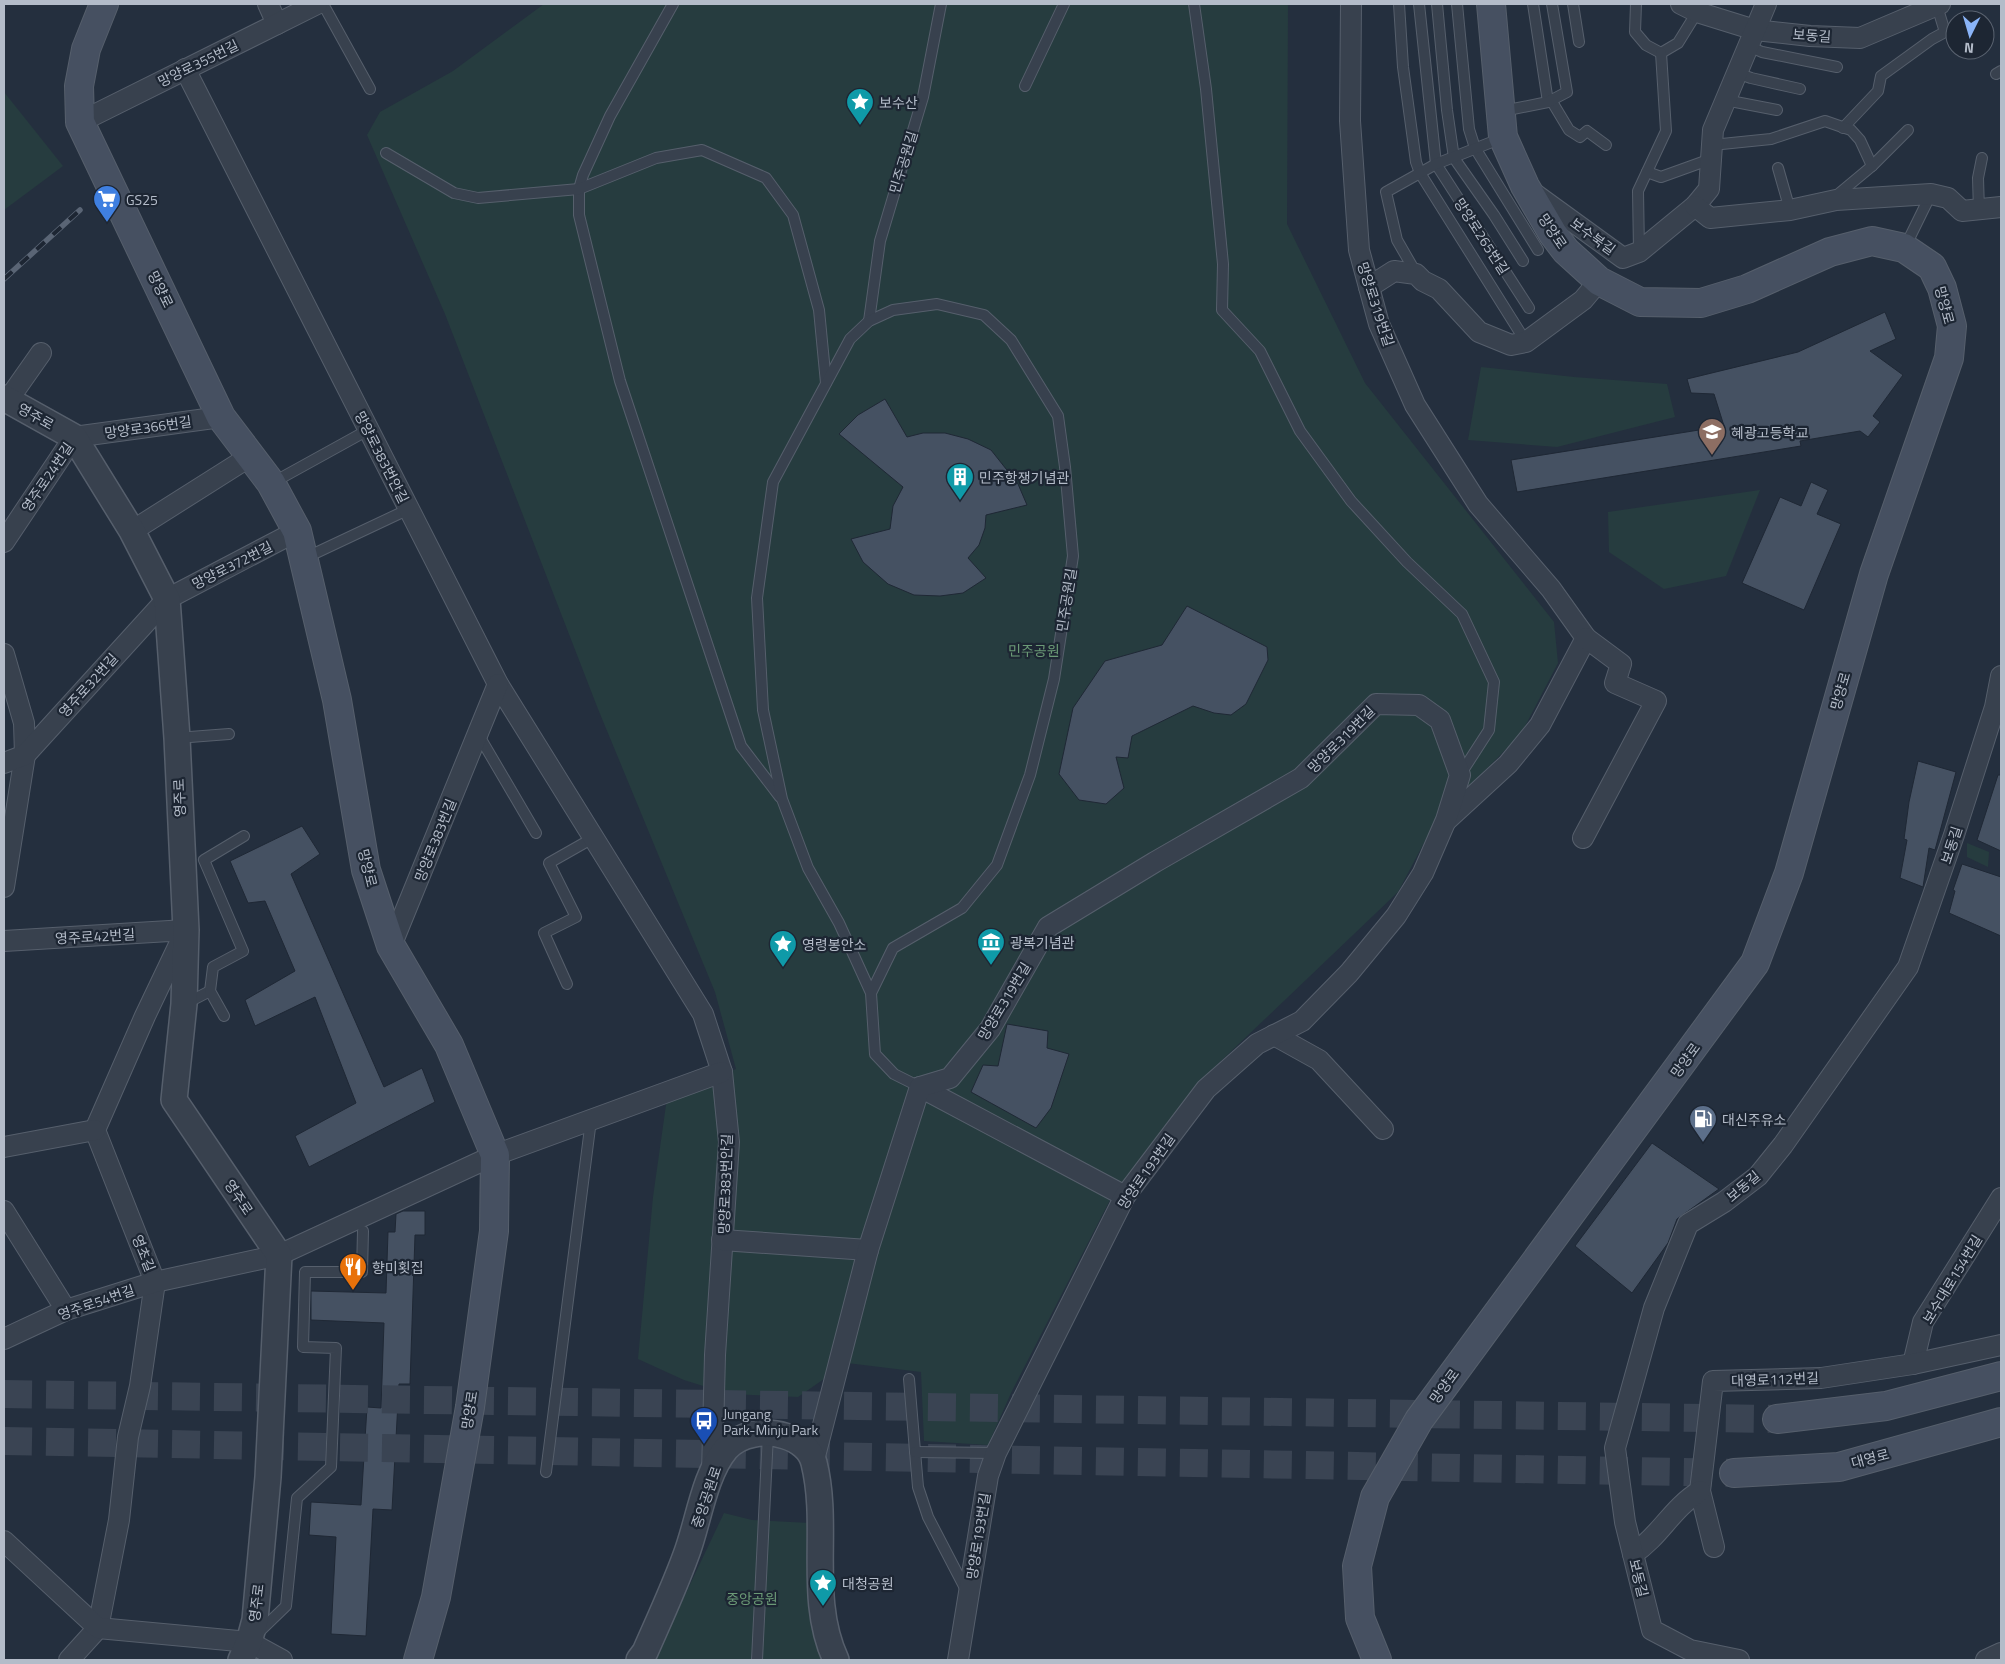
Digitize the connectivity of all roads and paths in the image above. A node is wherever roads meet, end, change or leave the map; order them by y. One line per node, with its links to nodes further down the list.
1 (104, 4): 35 (main road, 망양로)
2 (268, 4): 22 (street)
3 (317, 4): 22 (street, 망양로355번길)
4 (323, 4): 31 (lane)
5 (673, 4): 51 (lane)
6 (941, 4): 66 (lane, 민주공원길)
7 (1064, 4): 29 (lane)
8 (1194, 4): 91 (lane)
9 (1351, 4): 64 (street, 망양로319번길)
10 (1399, 4): 49 (lane, 망양로265번길)
11 (1419, 4): 45 (lane, 망양로265번길)
12 (1437, 4): 43 (lane, 망양로265번길)
13 (1457, 4): 40 (lane)
14 (1492, 4): 36 (main road, 망양로)
15 (1533, 4): 33 (lane)
16 (1552, 4): 33 (lane)
17 (1573, 4): 24 (lane)
18 (1636, 4): 25 (lane)
19 (1766, 4): 23 (street)
20 (1939, 5): 23 (street, 보동길); 37 (lane)
21 (1693, 6): 23 (street, 보동길); 25 (lane)
22 (277, 24): 27 (street, 망양로355번길)
23 (1751, 38): 26 (lane); 28 (street)
24 (1578, 42)
25 (1661, 53): 48 (lane, 보수북길)
26 (1837, 67)
27 (185, 69): 35 (street, 망양로355번길); 72 (street, 망양로383번안길)
28 (1737, 73): 30 (lane); 32 (street)
29 (1025, 86)
30 (1800, 88)
31 (370, 89)
32 (1725, 100): 34 (lane); 41 (street)
33 (1550, 101): 36 (lane); 39 (lane)
34 (1776, 110)
35 (80, 122): 71 (main road, 망양로)
36 (1501, 124): 40 (lane); 50 (main road, 망양로)
37 (1843, 128): 41 (lane); 46 (lane)
38 (1908, 130): 46 (lane)
39 (1606, 145)
40 (1475, 148): 43 (lane); 59 (lane)
41 (1712, 152): 48 (lane); 54 (street)
42 (386, 153): 51 (lane)
43 (1454, 158): 45 (lane); 61 (lane, 망양로265번길)
44 (1982, 158): 57 (lane)
45 (1436, 164): 49 (lane); 65 (lane, 망양로265번길)
46 (1872, 166): 53 (lane)
47 (1778, 168): 56 (lane)
48 (1646, 172): 60 (lane, 보수북길)
49 (1420, 173): 62 (lane); 67 (lane, 망양로265번길)
50 (1524, 186): 60 (street, 보수북길); 63 (main road, 망양로)
51 (579, 189): 69 (lane); 92 (lane)
52 (1930, 194): 53 (street); 57 (street); 58 (lane)
53 (1836, 200): 56 (street)
54 (1695, 206): 56 (street); 60 (street)
55 (2001, 207): 57 (street)
56 (1790, 210)
57 (1979, 210)
58 (1904, 248): 63 (main road, 망양로); 155 (main road, 망양로)
59 (1538, 250)
60 (1639, 252)
61 (1523, 261)
62 (1416, 274): 64 (street); 67 (street)
63 (1599, 281): 67 (street)
64 (1369, 287): 82 (street, 망양로319번길)
65 (1529, 308)
66 (869, 321): 69 (lane, 민주공원길); 104 (lane, 민주공원길)
67 (1526, 342)
68 (41, 353): 70 (street, 영주로)
69 (826, 384): 92 (lane, 민주공원길)
70 (6, 399): 73 (street, 영주로)
71 (221, 417): 73 (street, 망양로366번길); 74 (main road, 망양로)
72 (368, 430): 75 (lane); 76 (street, 망양로383번안길)
73 (74, 437): 77 (street, 영주로); 79 (street, 영주로24번길)
74 (249, 457): 75 (main road, 망양로); 77 (street)
75 (271, 483): 78 (main road, 망양로)
76 (409, 509): 80 (lane); 85 (street, 망양로383번안길)
77 (132, 531): 81 (street, 영주로)
78 (297, 531): 80 (main road, 망양로); 81 (street, 망양로372번길)
79 (4, 542)
80 (304, 558): 101 (main road, 망양로)
81 (167, 599): 88 (street, 영주로); 89 (street, 영주로32번길)
82 (1586, 638): 93 (street); 97 (street, 망양로319번길)
83 (4, 654): 89 (street)
84 (2001, 676): 143 (street, 보동길)
85 (498, 684): 87 (street, 망양로383번길); 96 (street, 망양로383번안길)
86 (229, 734): 88 (lane)
87 (478, 734): 94 (lane); 101 (street, 망양로383번길)
88 (177, 738): 99 (street, 영주로)
89 (25, 755): 90 (street, 영주로32번길); 98 (street)
90 (4, 763)
91 (1460, 775): 93 (street); 109 (street, 망양로319번길)
92 (782, 800): 104 (lane, 민주공원길)
93 (1446, 820): 107 (street, 망양로193번길)
94 (536, 832)
95 (244, 836): 103 (lane)
96 (593, 838): 102 (lane); 108 (street, 망양로383번안길)
97 (1583, 838)
98 (4, 887)
99 (186, 930): 100 (street, 영주로42번길); 105 (street, 영주로); 112 (street)
100 (4, 941)
101 (391, 946): 114 (main road, 망양로)
102 (567, 984)
103 (210, 991): 105 (lane); 106 (lane)
104 (871, 993): 109 (lane, 민주공원길)
105 (184, 1004): 121 (street, 영주로)
106 (224, 1016)
107 (1274, 1035): 111 (street); 115 (street, 망양로193번길)
108 (722, 1072): 110 (street); 119 (street, 망양로383번안길)
109 (920, 1087): 115 (street); 120 (street)
110 (591, 1120): 114 (street); 137 (lane)
111 (1382, 1129)
112 (95, 1130): 113 (street); 122 (street, 영초길)
113 (4, 1147)
114 (495, 1155): 121 (street, 영주로54번길); 150 (main road, 망양로)
115 (1125, 1196): 135 (street, 망양로193번길)
116 (2001, 1198): 126 (street, 보수대로154번길)
117 (4, 1211): 123 (street)
118 (362, 1231): 146 (lane)
119 (722, 1240): 120 (street); 139 (street, 망양로383번안길)
120 (868, 1250): 136 (street)
121 (280, 1255): 122 (street, 영주로54번길); 146 (street, 영주로)
122 (155, 1282): 123 (street, 영주로54번길); 145 (street, 영초길)
123 (66, 1310): 124 (street, 영주로54번길)
124 (4, 1339)
125 (2001, 1345): 126 (street, 대영로112번길)
126 (1913, 1364): 140 (street, 대영로112번길)
127 (2001, 1376): 130 (main road)
128 (909, 1379): 134 (lane)
129 (2001, 1394): 130 (main road)
130 (1886, 1406): 131 (main road)
131 (1778, 1419)
132 (2001, 1422): 138 (main road, 대영로)
133 (768, 1432): 136 (street, 중앙공원로); 139 (street, 중앙공원로); 152 (lane)
134 (915, 1452): 135 (lane); 144 (lane)
135 (996, 1454): 144 (street, 망양로193번길)
136 (814, 1460): 153 (street)
137 (546, 1472)
138 (1734, 1473)
139 (712, 1475): 151 (street, 중앙공원로)
140 (1700, 1491): 142 (street, 대영로112번길); 143 (street)
141 (4, 1541): 145 (street)
142 (1714, 1547)
143 (1633, 1554): 156 (street, 보동길)
144 (968, 1595): 154 (street, 망양로193번길)
145 (98, 1628): 146 (street); 148 (street)
146 (245, 1651): 149 (street)
147 (2001, 1653): 157 (street)
148 (69, 1660)
149 (282, 1660)
150 (418, 1660)
151 (639, 1660)
152 (757, 1660)
153 (836, 1660)
154 (958, 1660)
155 (1377, 1660)
156 (1739, 1660)
157 (1986, 1660)

